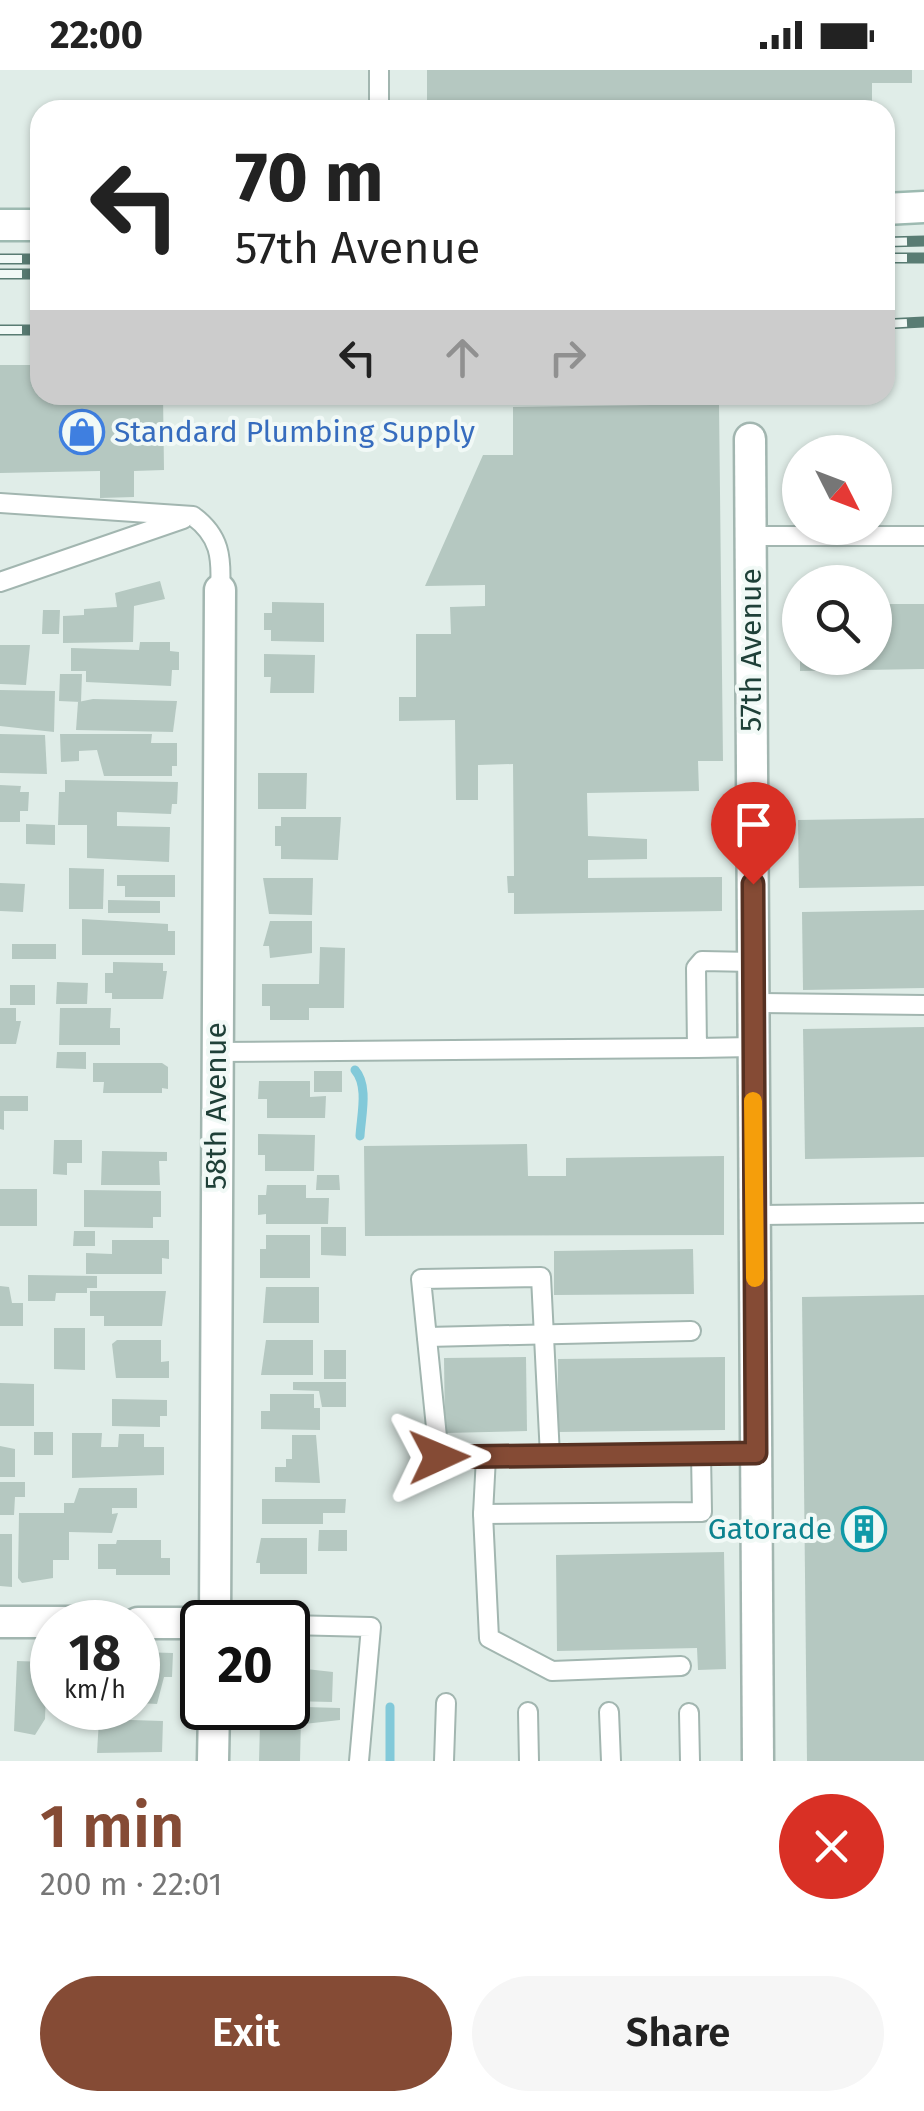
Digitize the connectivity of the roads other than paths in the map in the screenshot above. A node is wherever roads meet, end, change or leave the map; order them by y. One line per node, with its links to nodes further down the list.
1 (379, 70): 2 (lane)
2 (379, 100)
3 (924, 207): 4 (street)
4 (895, 208)
5 (0, 225): 6 (street)
6 (30, 225)
7 (750, 439): 10 (street, 57th Avenue)
8 (0, 502): 9 (lane)
9 (192, 516): 12 (lane); 13 (lane)
10 (751, 536): 11 (lane); 14 (street, 57th Avenue)
11 (924, 536)
12 (0, 582)
13 (220, 590): 19 (street, 58th Avenue)
14 (753, 962): 15 (street, 57th Avenue); 17 (lane)
15 (754, 1002): 16 (lane); 18 (street, 57th Avenue)
16 (924, 1005)
17 (696, 1048): 18 (lane); 19 (lane)
18 (752, 1048): 21 (street, 57th Avenue)
19 (216, 1052): 30 (street, 58th Avenue)
20 (924, 1213): 21 (lane)
21 (755, 1215): 25 (street, 57th Avenue)
22 (691, 1331): 23 (lane)
23 (544, 1337): 24 (lane); 24 (lane); 28 (lane)
24 (428, 1338): 27 (lane)
25 (756, 1453): 26 (lane); 46 (street, 57th Avenue)
26 (701, 1454): 28 (lane); 29 (lane)
27 (486, 1456): 28 (lane); 29 (lane)
28 (550, 1456)
29 (483, 1514): 34 (lane)
30 (214, 1600)
31 (0, 1622): 32 (street)
32 (30, 1622)
33 (310, 1626): 41 (lane)
34 (681, 1666)
35 (446, 1703): 42 (lane)
36 (528, 1712): 43 (lane)
37 (609, 1712): 44 (lane)
38 (689, 1713): 45 (lane)
39 (214, 1730): 40 (street)
40 (214, 1761)
41 (359, 1761)
42 (444, 1761)
43 (529, 1761)
44 (611, 1761)
45 (690, 1761)
46 (758, 1761)

